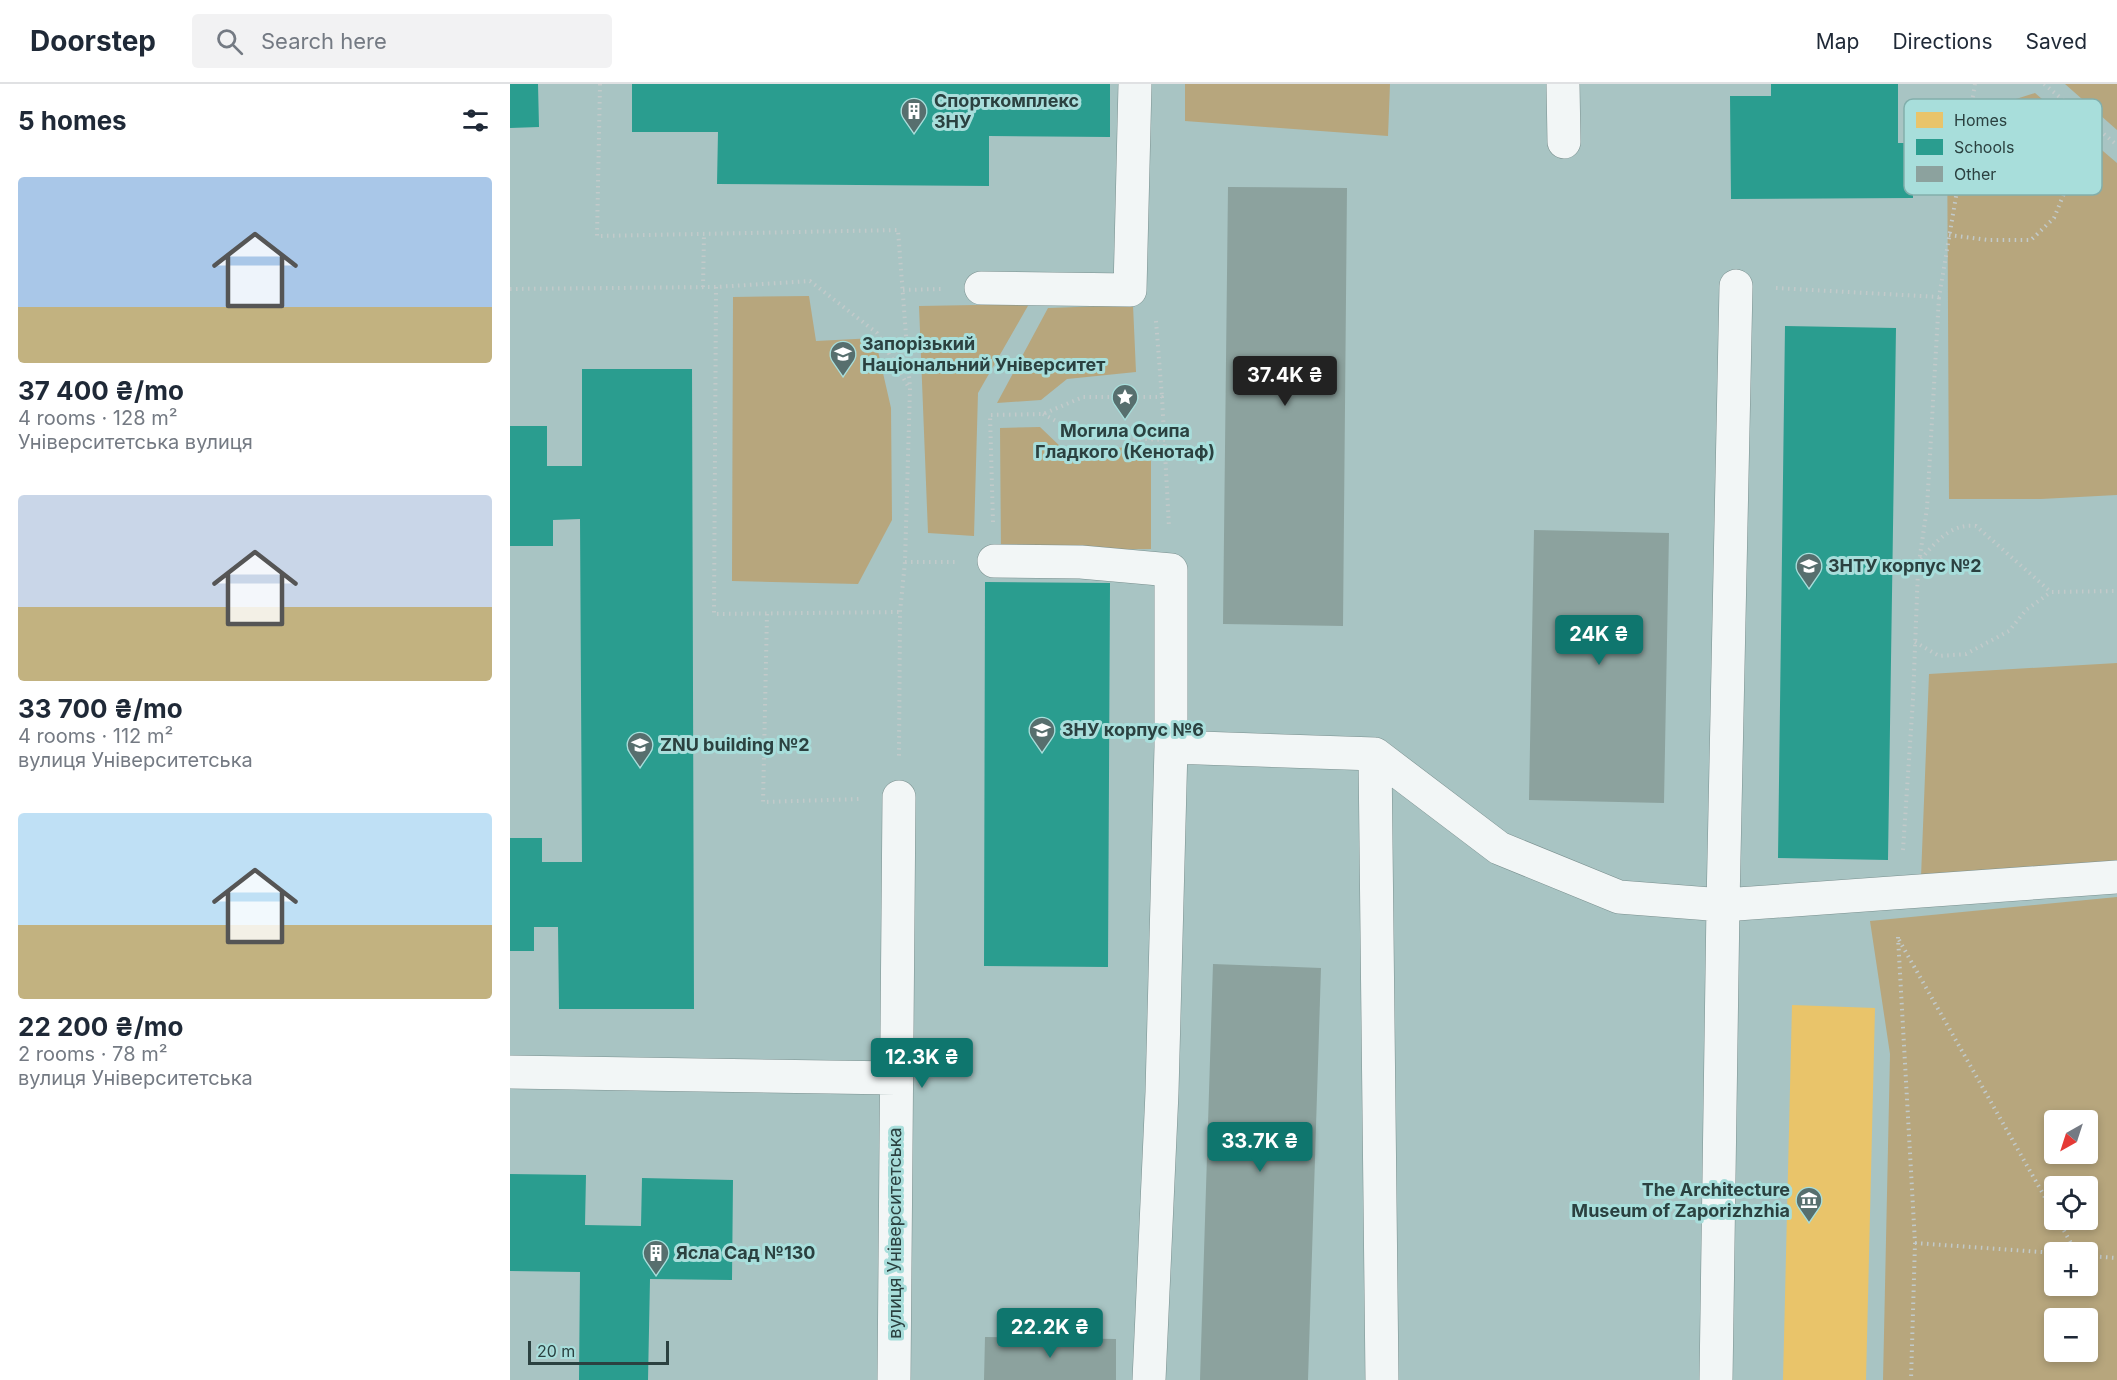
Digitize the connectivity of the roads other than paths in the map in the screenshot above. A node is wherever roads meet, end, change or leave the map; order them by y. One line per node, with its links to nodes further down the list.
1 (1135, 84): 5 (street)
2 (1563, 84): 3 (street)
3 (1564, 142)
4 (1736, 286): 11 (street)
5 (981, 288)
6 (994, 561): 7 (street)
7 (1172, 747): 8 (street); 15 (street)
8 (1375, 754): 11 (street); 16 (street)
9 (899, 797): 13 (street, вулиця Університетська)
10 (2117, 877): 11 (street)
11 (1723, 905): 17 (street)
12 (510, 1072): 13 (street)
13 (896, 1078): 14 (street, вулиця Університетська)
14 (894, 1380)
15 (1149, 1380)
16 (1382, 1380)
17 (1716, 1380)

